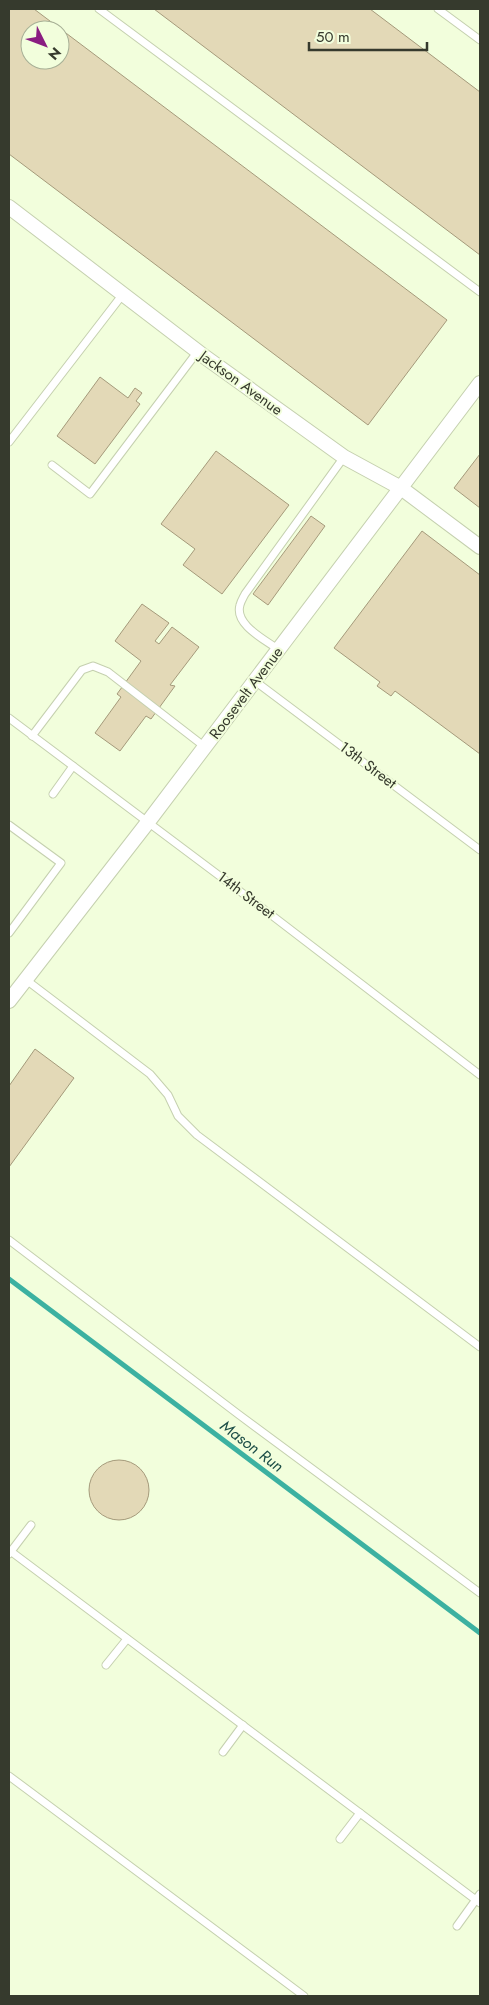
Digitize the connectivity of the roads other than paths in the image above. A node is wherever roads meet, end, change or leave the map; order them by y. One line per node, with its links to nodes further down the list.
1 (100, 9): 5 (lane)
2 (438, 9): 3 (lane)
3 (480, 40)
4 (9, 208): 6 (street, Jackson Avenue)
5 (480, 292)
6 (123, 294): 7 (street, Jackson Avenue); 9 (lane)
7 (198, 352): 10 (street, Jackson Avenue); 11 (lane)
8 (480, 383): 12 (street, Roosevelt Avenue)
9 (9, 442)
10 (344, 457): 12 (street, Jackson Avenue); 14 (lane)
11 (52, 465)
12 (401, 488): 13 (street, Jackson Avenue); 14 (street, Roosevelt Avenue)
13 (480, 547)
14 (279, 650): 15 (street, Roosevelt Avenue)
15 (255, 681): 18 (street, Roosevelt Avenue); 23 (lane, 13th Street)
16 (9, 718): 17 (lane, 14th Street)
17 (32, 736): 18 (lane); 19 (lane, 14th Street)
18 (205, 747): 21 (street, Roosevelt Avenue)
19 (73, 766): 20 (lane); 21 (lane, 14th Street)
20 (53, 794)
21 (148, 822): 25 (street, Roosevelt Avenue); 27 (lane, 14th Street)
22 (9, 825): 24 (lane)
23 (480, 850)
24 (9, 933)
25 (25, 979): 26 (street, Roosevelt Avenue); 29 (lane)
26 (9, 1001)
27 (480, 1075)
28 (9, 1240): 32 (lane)
29 (480, 1347)
30 (31, 1525): 31 (lane)
31 (10, 1552): 33 (lane)
32 (480, 1593)
33 (127, 1638): 34 (lane); 35 (lane)
34 (106, 1665)
35 (243, 1726): 36 (lane); 38 (lane)
36 (223, 1752)
37 (9, 1776): 42 (lane)
38 (360, 1813): 39 (lane); 40 (lane)
39 (340, 1839)
40 (479, 1899): 41 (lane)
41 (457, 1926)
42 (304, 1996)

